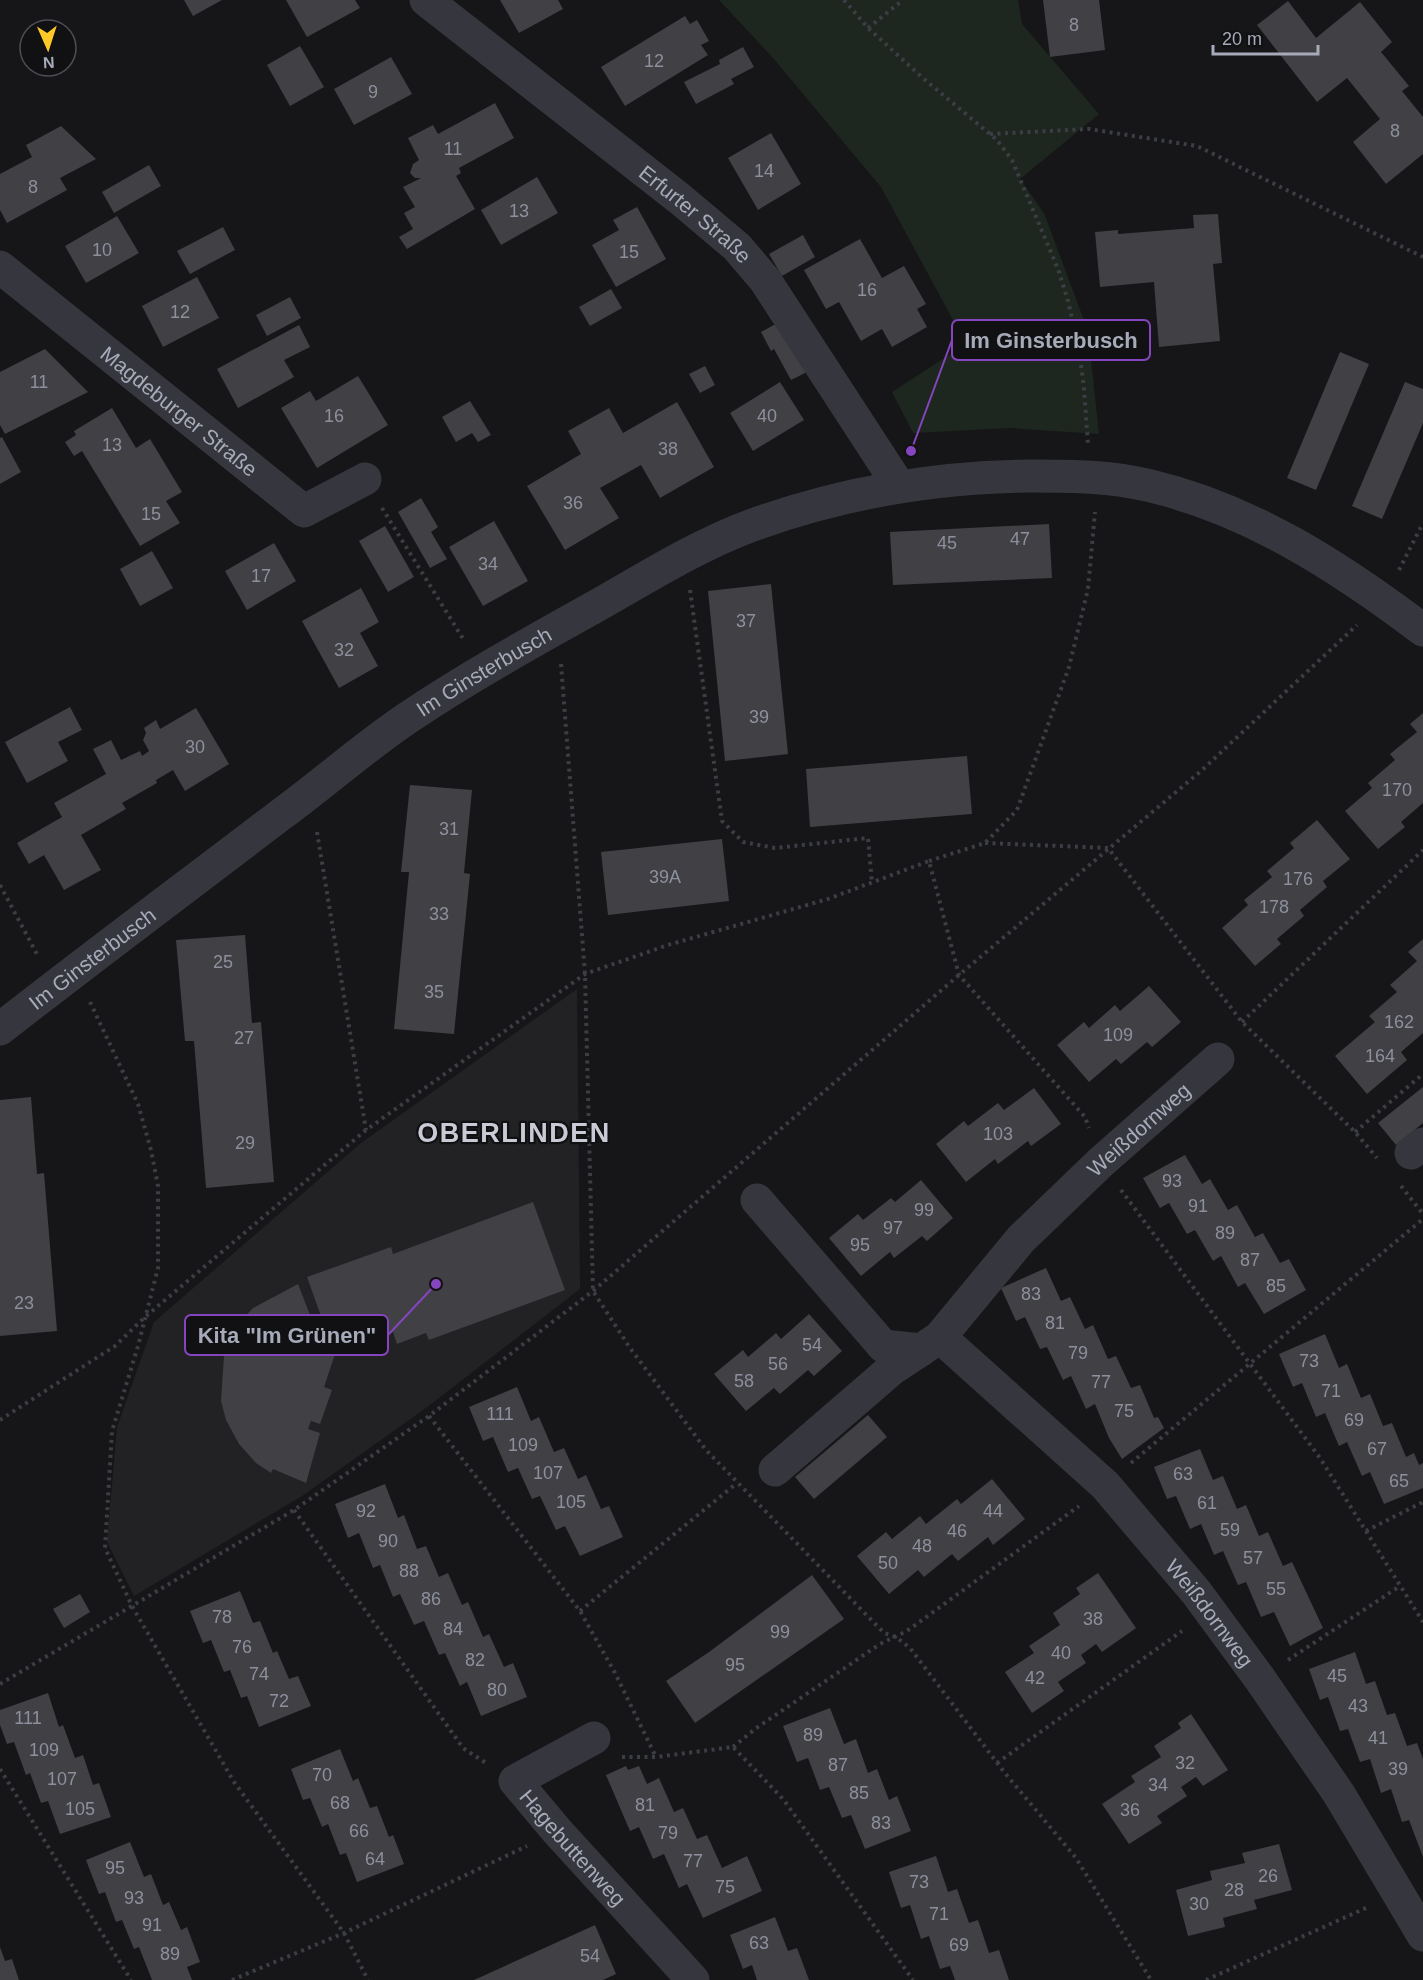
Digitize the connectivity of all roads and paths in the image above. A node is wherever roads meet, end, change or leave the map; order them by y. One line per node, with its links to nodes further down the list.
1 (426, 0): 10 (street, Erfurter Straße)
2 (844, 0): 4 (path)
3 (903, 0): 4 (path)
4 (868, 28): 5 (path)
5 (990, 134): 6 (path); 8 (path)
6 (1423, 257)
7 (0, 267): 9 (street, Magdeburger Straße)
8 (1090, 476): 10 (street, Im Ginsterbusch); 13 (street, Im Ginsterbusch); 18 (path)
9 (365, 479): 16 (path)
10 (899, 486): 12 (street, Im Ginsterbusch)
11 (1423, 523): 13 (path)
12 (685, 557): 14 (street, Im Ginsterbusch); 22 (path)
13 (1384, 600): 15 (street, Im Ginsterbusch); 19 (path)
14 (557, 628): 16 (street, Im Ginsterbusch); 24 (path)
15 (1423, 630)
16 (483, 672): 17 (street, Im Ginsterbusch)
17 (310, 793): 26 (street, Im Ginsterbusch); 31 (path)
18 (985, 843): 19 (path); 21 (path)
19 (1108, 848): 25 (path); 27 (path)
20 (1423, 850): 27 (path)
21 (929, 861): 22 (path); 25 (path)
22 (872, 883): 24 (path)
23 (0, 885): 26 (path)
24 (585, 974): 31 (path); 37 (path)
25 (959, 975): 34 (path); 37 (path)
26 (63, 980): 28 (street, Im Ginsterbusch); 38 (path)
27 (1242, 1022): 32 (path)
28 (0, 1029)
29 (1218, 1059): 34 (street, Weißdornweg)
30 (1423, 1074): 32 (path)
31 (366, 1130): 38 (path)
32 (1355, 1132): 33 (path)
33 (1403, 1160): 36 (path)
34 (1100, 1163): 39 (street, Weißdornweg); 46 (path)
35 (757, 1200): 39 (street)
36 (1423, 1214)
37 (593, 1291): 40 (path); 43 (path)
38 (145, 1317): 41 (path); 48 (path)
39 (930, 1344): 42 (street); 50 (street, Weißdornweg)
40 (429, 1416): 45 (path); 49 (path)
41 (0, 1420)
42 (775, 1470): 43 (path)
43 (737, 1484): 49 (path); 56 (path)
44 (1423, 1502): 46 (path)
45 (294, 1510): 48 (path); 58 (path)
46 (1366, 1531): 47 (path)
47 (1400, 1586): 51 (path); 52 (path)
48 (132, 1606): 53 (path); 61 (path)
49 (580, 1611): 55 (path)
50 (1210, 1611): 52 (street, Weißdornweg); 56 (path)
51 (1423, 1622)
52 (1260, 1679): 60 (street, Weißdornweg)
53 (0, 1684)
54 (594, 1738): 55 (path); 58 (street, Hagebuttenweg)
55 (656, 1756): 67 (path)
56 (997, 1763): 68 (path)
57 (0, 1769): 63 (path)
58 (515, 1781): 59 (street, Hagebuttenweg)
59 (557, 1831): 61 (path); 66 (street, Hagebuttenweg)
60 (1399, 1894): 62 (street, Weißdornweg); 69 (path)
61 (344, 1933): 64 (path); 65 (path)
62 (1423, 1935)
63 (131, 1980)
64 (232, 1980)
65 (368, 1980)
66 (693, 1980)
67 (913, 1980)
68 (1151, 1980)
69 (1206, 1980)

